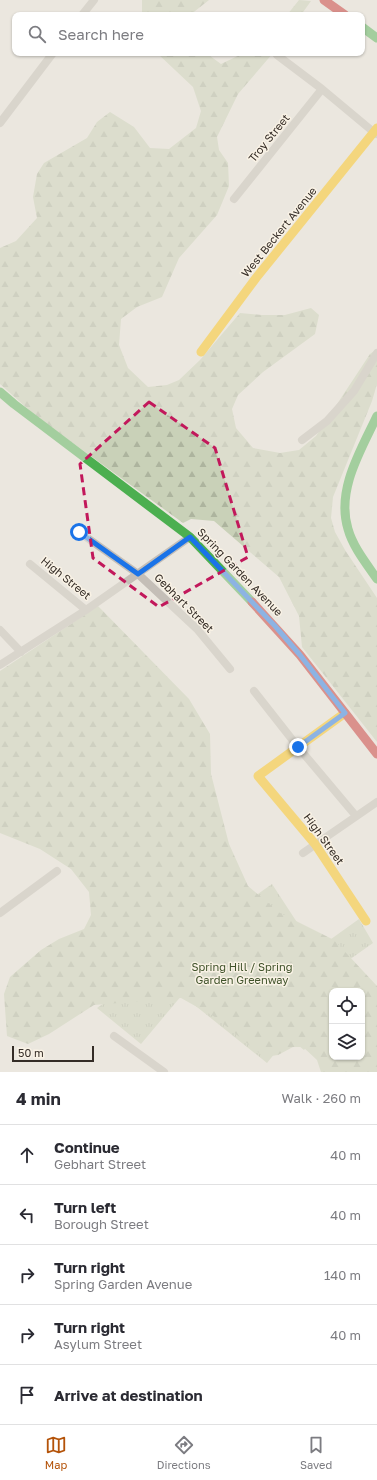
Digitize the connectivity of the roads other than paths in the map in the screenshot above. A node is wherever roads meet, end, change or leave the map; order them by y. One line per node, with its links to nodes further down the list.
1 (94, 0): 3 (street)
2 (324, 0): 4 (street)
3 (84, 12)
4 (341, 12)
5 (365, 29): 6 (street)
6 (377, 38)
7 (51, 56): 10 (street)
8 (278, 56): 9 (street)
9 (322, 90): 11 (street); 12 (street, Troy Street)
10 (0, 123)
11 (376, 131): 13 (street, West Beckert Avenue)
12 (234, 199)
13 (201, 352)
14 (377, 353): 17 (street)
15 (0, 392): 19 (street, Spring Garden Avenue)
16 (377, 416): 22 (street)
17 (302, 440)
18 (79, 532): 21 (street, Gebhart Street)
19 (190, 537): 21 (street); 29 (street, Spring Garden Avenue)
20 (30, 564): 23 (street, High Street)
21 (138, 574): 23 (street); 27 (street, Gebhart Street)
22 (377, 579)
23 (86, 610): 25 (street)
24 (0, 630): 25 (street)
25 (21, 652): 26 (street)
26 (0, 666)
27 (230, 669)
28 (254, 691): 30 (street)
29 (345, 713): 30 (street); 31 (street, Spring Garden Avenue)
30 (298, 747): 33 (street); 34 (street, High Street)
31 (377, 754)
32 (377, 802): 33 (street)
33 (356, 816): 34 (street)
34 (315, 844): 35 (street); 38 (street, High Street)
35 (302, 853)
36 (57, 871): 37 (street)
37 (0, 912)
38 (366, 921)
39 (114, 1036): 40 (street)
40 (164, 1072)

